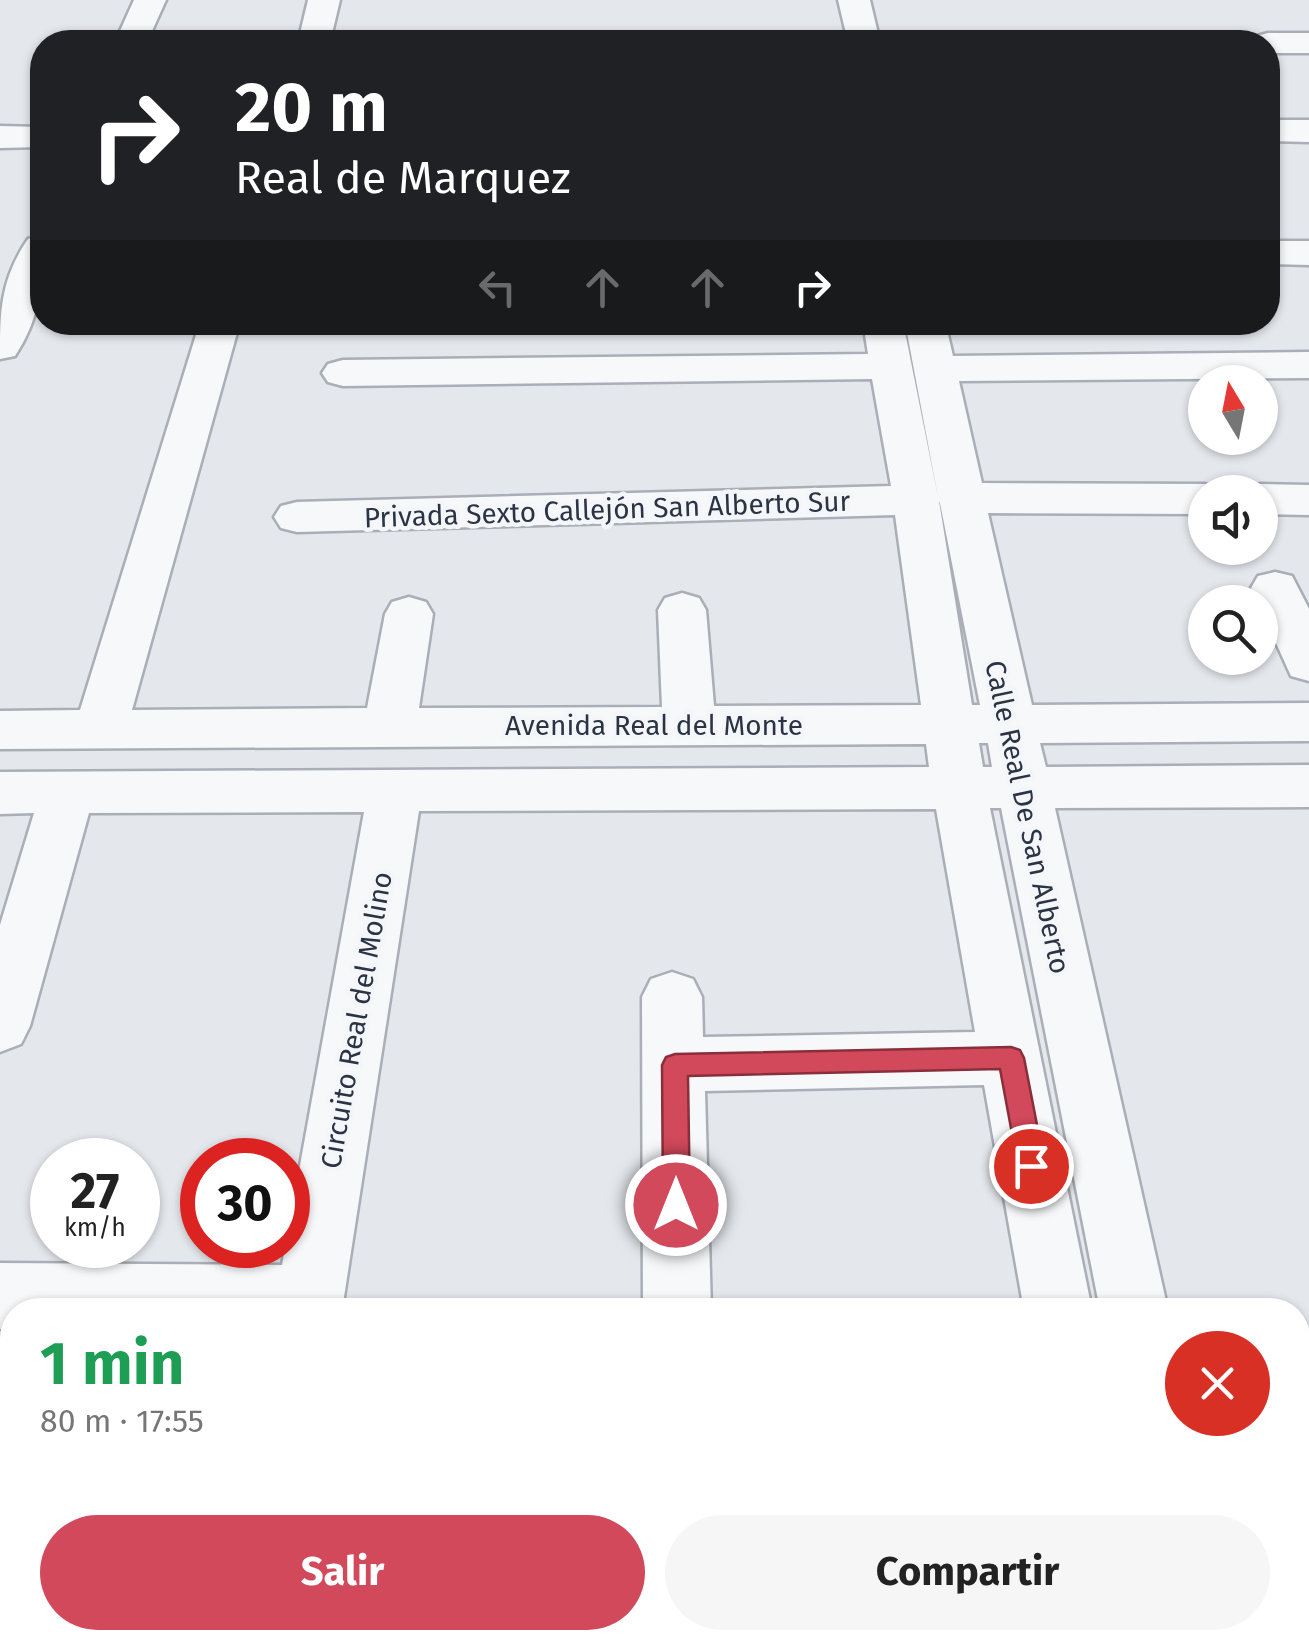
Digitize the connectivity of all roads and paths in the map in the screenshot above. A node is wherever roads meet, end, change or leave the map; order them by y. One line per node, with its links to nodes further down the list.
1 (150, 0): 5 (street)
2 (324, 0): 6 (street)
3 (825, 0): 7 (street)
4 (854, 0): 8 (street)
5 (136, 30)
6 (317, 30)
7 (831, 30)
8 (861, 30)
9 (1280, 43): 10 (street)
10 (1309, 43)
11 (1309, 130): 12 (street)
12 (1280, 131)
13 (30, 136): 14 (street)
14 (0, 137)
15 (1280, 147): 16 (street)
16 (1309, 147)
17 (0, 158): 18 (street)
18 (30, 158)
19 (1280, 253): 20 (street)
20 (1309, 253)
21 (30, 276): 24 (street)
22 (216, 335): 42 (street)
23 (908, 345): 25 (street); 26 (street); 27 (street, Calle Real De San Alberto)
24 (0, 347)
25 (1309, 365)
26 (343, 373)
27 (938, 499): 28 (street, Privada Sexto Callejón San Alberto Sur); 31 (street, Privada Sexto Callejón San Alberto Sur); 37 (street, Calle Real De San Alberto); 38 (street, Calle Real De San Alberto)
28 (1188, 499)
29 (1278, 500): 30 (street)
30 (1309, 500)
31 (297, 518)
32 (1278, 595): 35 (street)
33 (682, 610): 39 (street)
34 (409, 614): 40 (street)
35 (1309, 663)
36 (1309, 722): 38 (street, Avenida Real del Monte)
37 (950, 724): 38 (street, Avenida Real del Monte); 39 (street, Avenida Real del Monte); 45 (street, Calle Real De San Alberto)
38 (1007, 724): 44 (street, Calle Real De San Alberto)
39 (689, 725): 40 (street, Avenida Real del Monte)
40 (390, 727): 42 (street, Avenida Real del Monte)
41 (0, 730): 42 (street, Avenida Real del Monte)
42 (100, 730)
43 (1309, 786): 44 (street)
44 (1022, 787): 45 (street); 58 (street, Calle Real De San Alberto)
45 (959, 788): 46 (street); 51 (street, Calle Real De San Alberto)
46 (395, 791): 48 (street); 55 (street, Circuito Real del Molino)
47 (0, 793): 48 (street)
48 (67, 793): 50 (street)
49 (672, 997): 52 (street)
50 (0, 1026)
51 (1011, 1058): 52 (street); 57 (street, Calle Real De San Alberto)
52 (675, 1065): 56 (street)
53 (0, 1296): 54 (street, Circuito Real del Molino)
54 (77, 1298)
55 (310, 1298)
56 (677, 1298)
57 (1056, 1298)
58 (1131, 1298)

